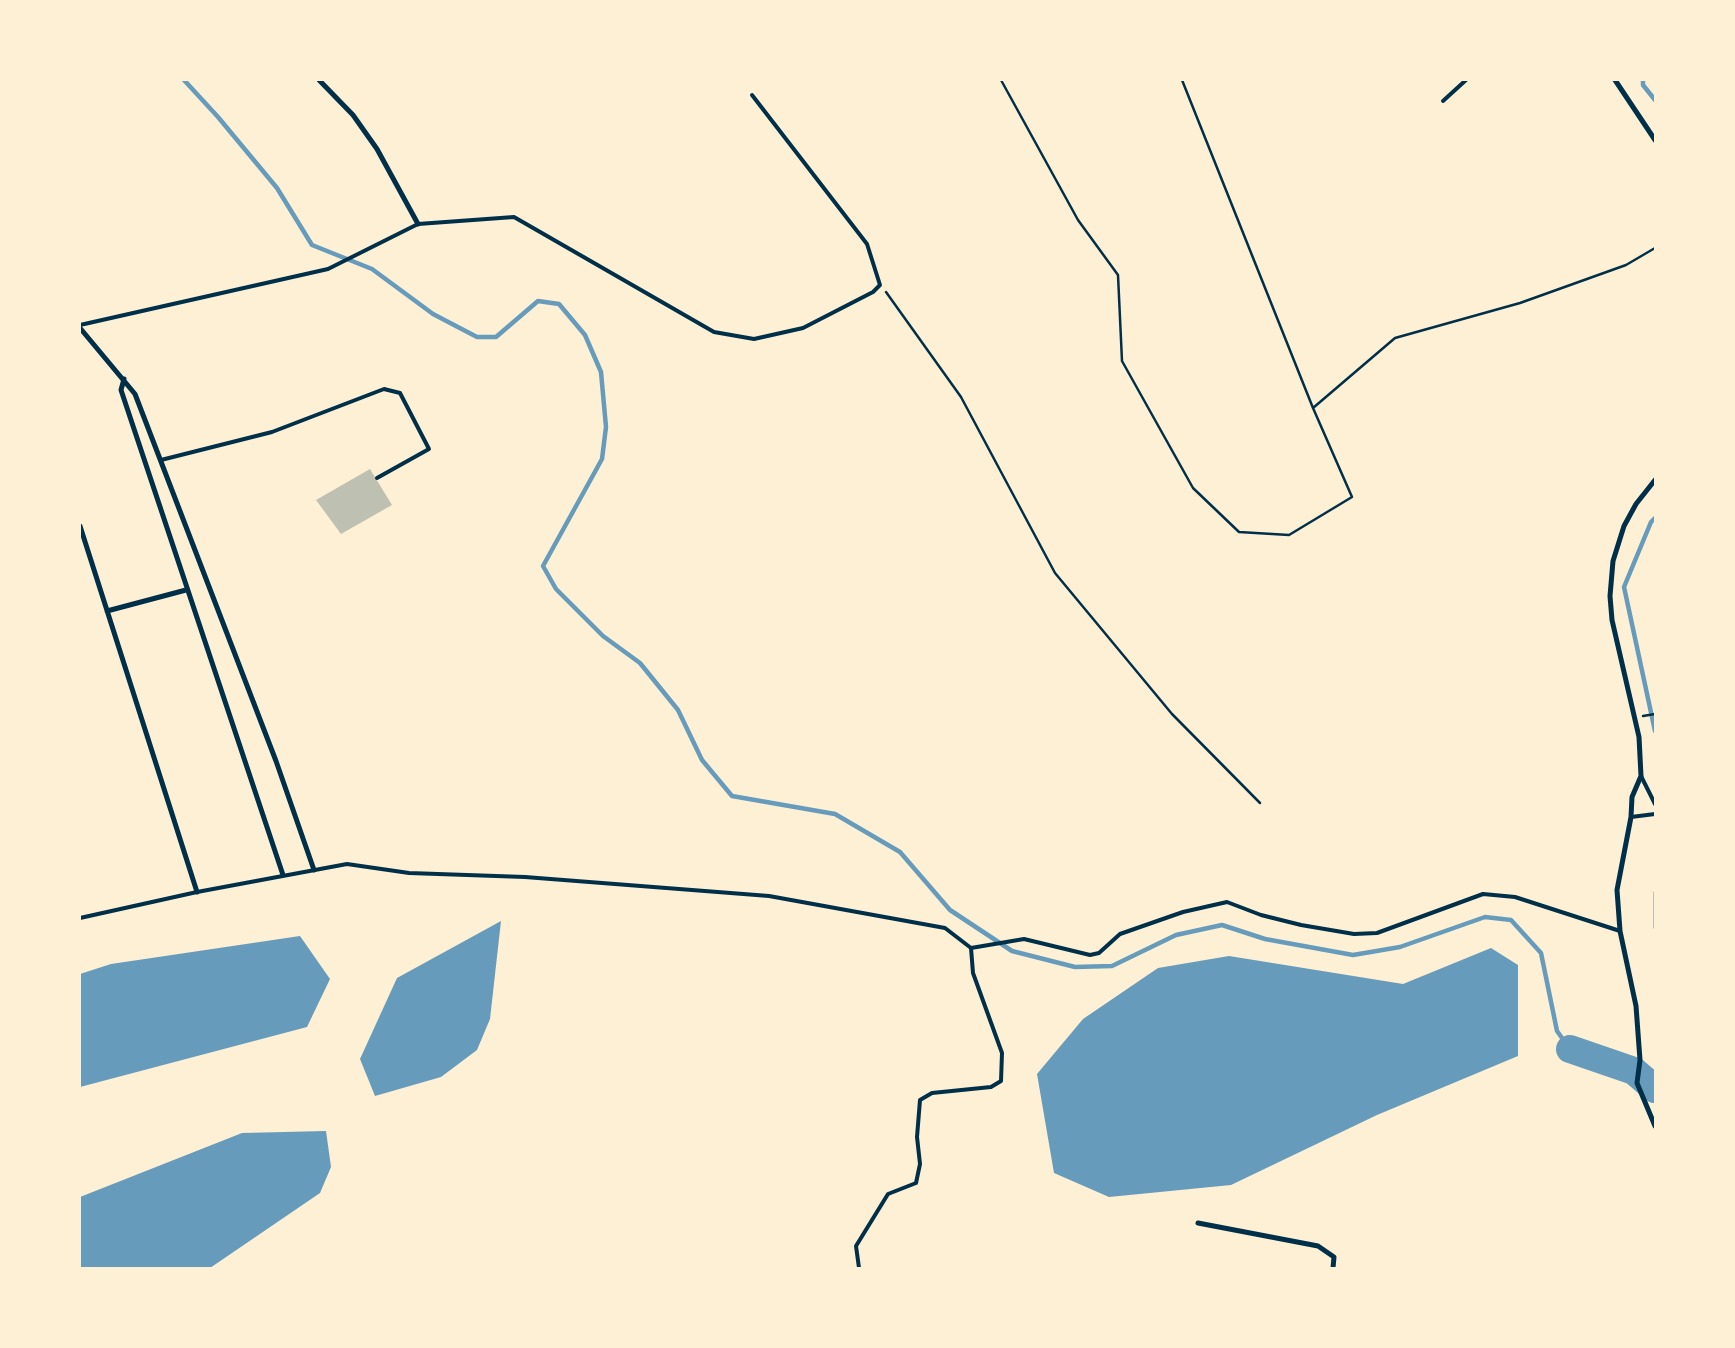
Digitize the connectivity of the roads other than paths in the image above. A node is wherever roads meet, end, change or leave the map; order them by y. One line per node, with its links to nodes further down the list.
1 (319, 80): 7 (street)
2 (1466, 80): 5 (lane)
3 (1615, 80): 6 (street)
4 (752, 95): 7 (lane)
5 (1443, 101)
6 (1655, 140)
7 (418, 224): 8 (lane)
8 (80, 327): 9 (street)
9 (124, 379): 10 (street); 14 (street)
10 (161, 460): 11 (lane); 20 (street)
11 (377, 478)
12 (1655, 480): 16 (street)
13 (80, 526): 15 (street)
14 (186, 590): 15 (street); 21 (street)
15 (107, 611): 22 (street)
16 (1641, 776): 17 (lane); 19 (street)
17 (1655, 804)
18 (1655, 814): 19 (lane)
19 (1631, 818): 24 (street)
20 (314, 870): 21 (lane); 25 (lane)
21 (283, 876): 22 (lane)
22 (197, 892): 23 (lane)
23 (80, 918)
24 (1620, 931): 25 (lane); 26 (street)
25 (971, 948): 28 (lane)
26 (1655, 1126)
27 (1198, 1222): 29 (street)
28 (859, 1268)
29 (1333, 1268)

